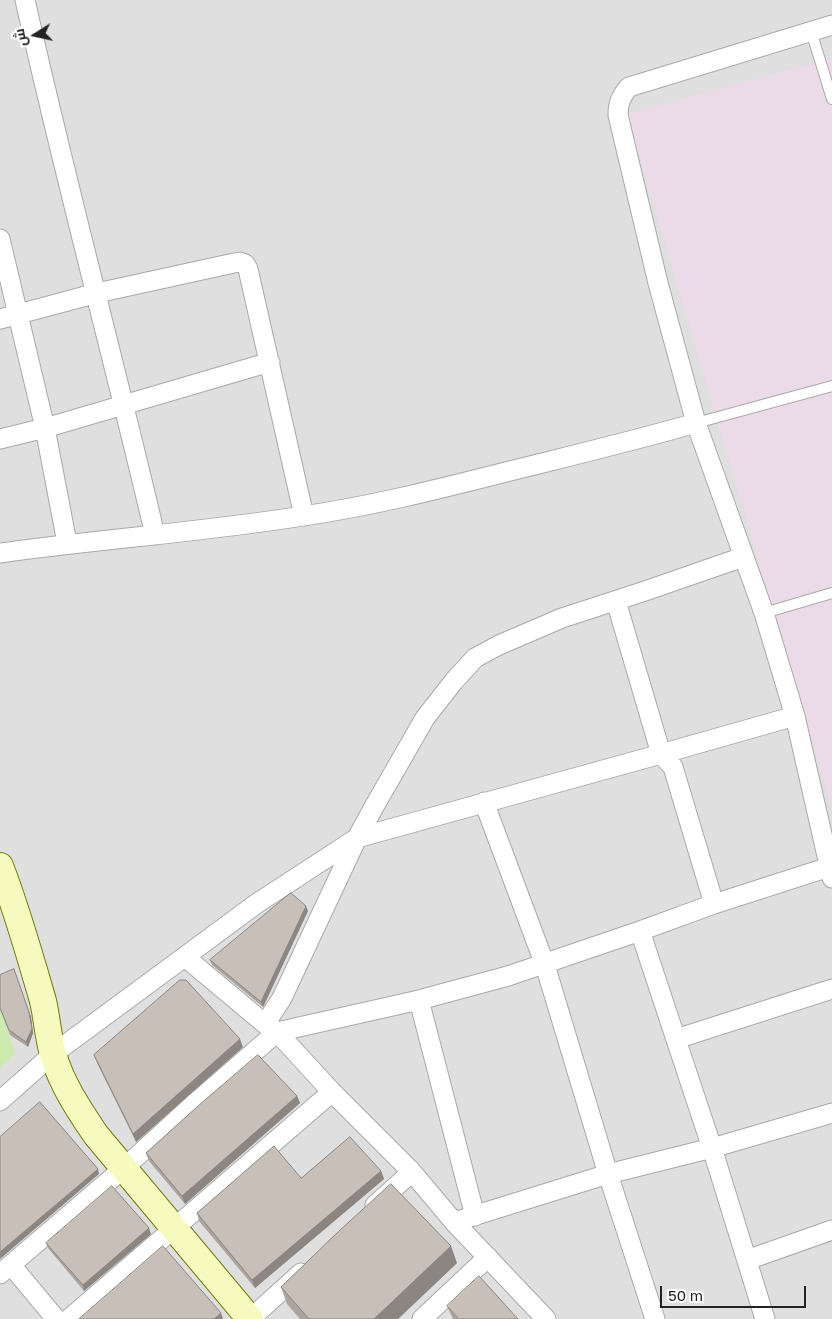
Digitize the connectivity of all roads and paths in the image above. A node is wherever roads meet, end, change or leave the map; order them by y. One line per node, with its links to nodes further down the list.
1 (26, 0): 6 (street)
2 (832, 25): 3 (street)
3 (811, 31): 4 (lane); 11 (street)
4 (832, 99)
5 (0, 239): 7 (street)
6 (97, 293): 7 (street); 8 (street); 10 (street)
7 (9, 317): 12 (street)
8 (270, 362): 10 (street); 14 (street)
9 (832, 386): 11 (lane)
10 (125, 405): 12 (street); 15 (street)
11 (696, 423): 14 (street); 18 (street)
12 (45, 428): 13 (street); 16 (street)
13 (0, 439)
14 (304, 516): 15 (street)
15 (155, 535): 16 (street)
16 (67, 543): 17 (street)
17 (0, 553)
18 (743, 557): 20 (street); 21 (street)
19 (832, 592): 21 (lane)
20 (616, 601): 23 (street); 25 (street)
21 (764, 613): 22 (street)
22 (795, 716): 23 (street); 27 (street)
23 (661, 754): 24 (street); 28 (street)
24 (484, 802): 25 (street); 31 (street)
25 (357, 838): 30 (street); 34 (street)
26 (0, 866): 36 (main road)
27 (831, 870): 28 (street)
28 (714, 904): 29 (street)
29 (640, 931): 31 (street); 35 (street)
30 (185, 957): 34 (street); 36 (street)
31 (545, 965): 33 (street); 43 (street)
32 (832, 989): 35 (street)
33 (419, 1000): 34 (street); 44 (street)
34 (271, 1028): 37 (street); 41 (street)
35 (676, 1038): 40 (street)
36 (53, 1054): 38 (street); 41 (main road)
37 (332, 1092): 42 (street); 47 (street)
38 (0, 1101)
39 (832, 1113): 40 (street)
40 (712, 1148): 43 (street); 51 (street)
41 (124, 1168): 47 (main road); 52 (street)
42 (412, 1172): 45 (street); 46 (street)
43 (608, 1174): 44 (street); 58 (street)
44 (475, 1216): 46 (street)
45 (360, 1219)
46 (454, 1222): 49 (street)
47 (175, 1229): 54 (street); 55 (main road)
48 (832, 1230): 51 (street)
49 (488, 1257): 56 (street); 57 (street)
50 (316, 1259): 55 (street)
51 (747, 1260): 59 (street)
52 (6, 1270): 53 (street)
53 (56, 1319)
54 (69, 1319)
55 (250, 1319)
56 (422, 1319)
57 (546, 1319)
58 (654, 1319)
59 (765, 1319)

